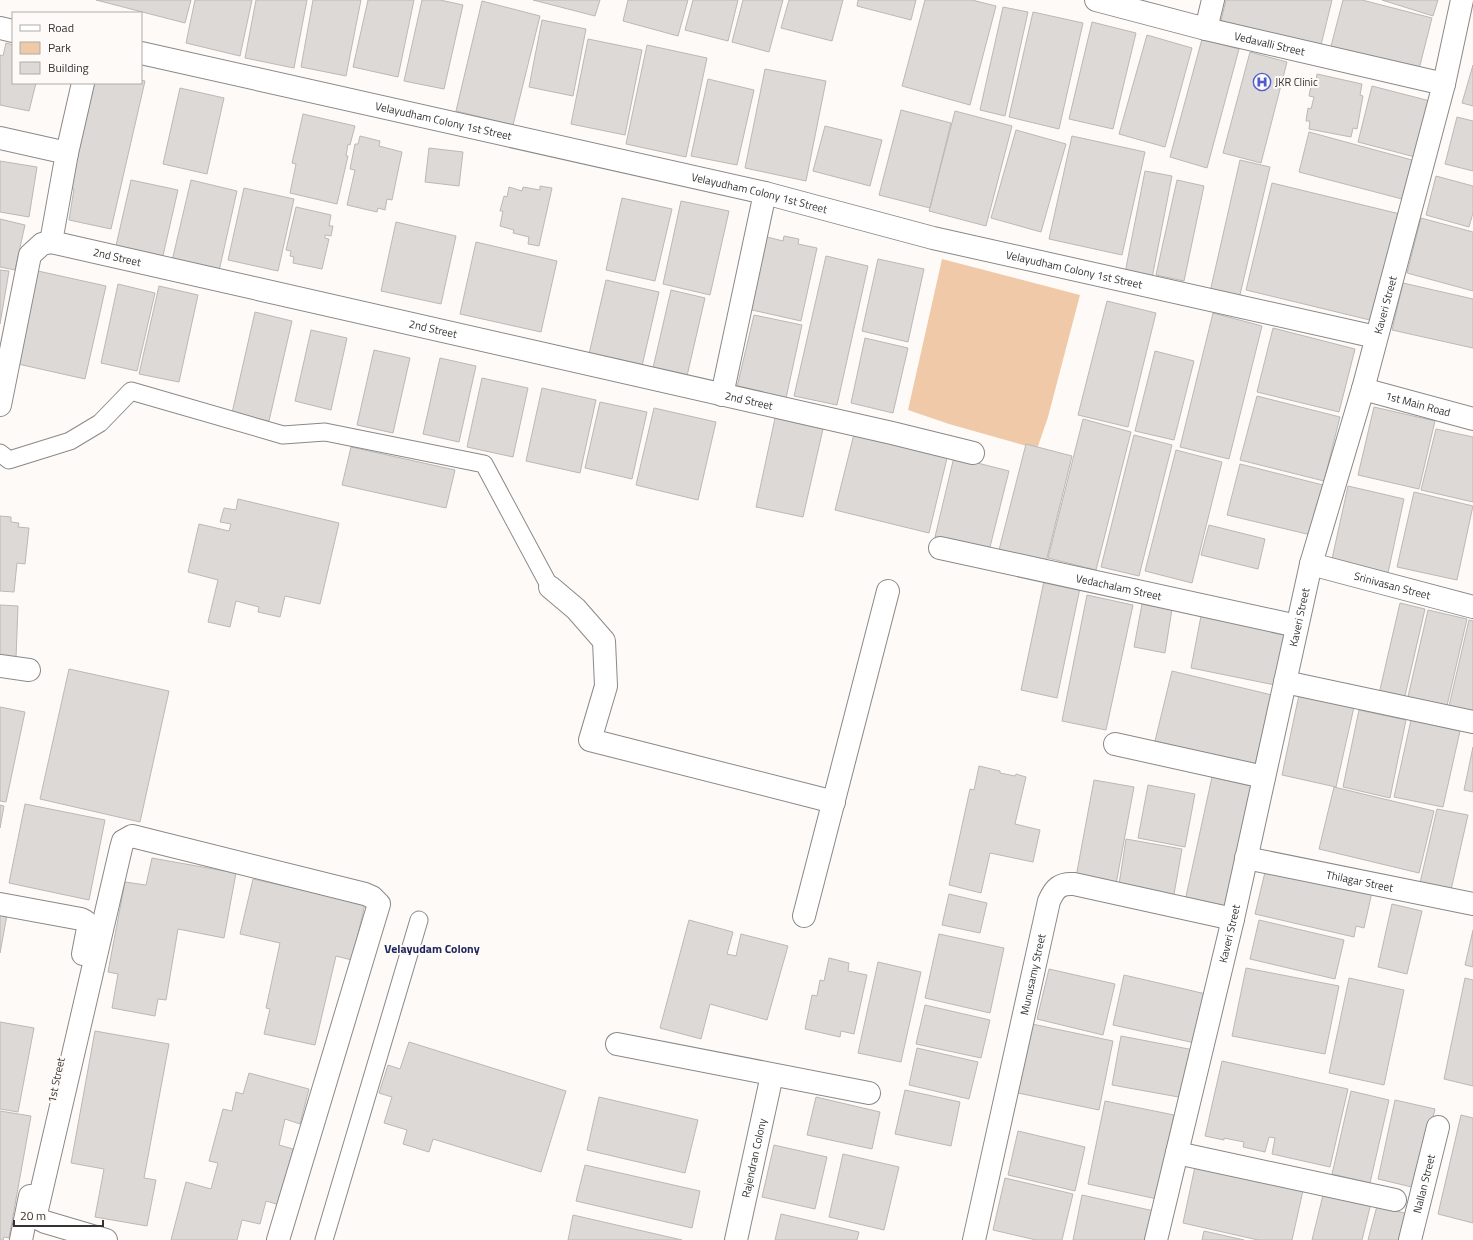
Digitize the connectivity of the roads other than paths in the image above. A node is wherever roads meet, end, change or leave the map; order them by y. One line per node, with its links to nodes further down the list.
1 (1096, 0): 5 (street, Vedavalli Street)
2 (1213, 0): 5 (street)
3 (1462, 0): 9 (street, Kaveri Street)
4 (0, 28): 6 (street)
5 (1206, 29): 9 (street, Vedavalli Street)
6 (12, 31)
7 (142, 53): 12 (street, Velayudham Colony 1st Street)
8 (83, 84): 11 (street)
9 (1444, 84): 14 (street, Kaveri Street)
10 (0, 138): 11 (street)
11 (68, 153): 13 (street)
12 (764, 193): 14 (street, Velayudham Colony 1st Street); 16 (street)
13 (51, 242): 16 (street, 2nd Street); 17 (street)
14 (1376, 337): 15 (street, Kaveri Street)
15 (1363, 389): 18 (street, 1st Main Road); 22 (street, Kaveri Street)
16 (722, 395): 20 (street, 2nd Street)
17 (0, 405)
18 (1473, 418)
19 (0, 453): 23 (lane)
20 (973, 453)
21 (940, 548): 26 (street, Vedachalam Street)
22 (1311, 564): 25 (street, Srinivasan Street); 26 (street, Kaveri Street)
23 (550, 587): 33 (street)
24 (888, 591): 33 (street)
25 (1473, 607)
26 (1297, 626): 29 (street, Kaveri Street)
27 (0, 666): 28 (street)
28 (29, 670)
29 (1285, 682): 30 (street); 32 (street, Kaveri Street)
30 (1473, 722)
31 (1115, 744): 32 (street)
32 (1264, 778): 34 (street, Kaveri Street)
33 (834, 802): 37 (street)
34 (1246, 858): 36 (street, Thilagar Street); 38 (street, Kaveri Street)
35 (0, 904): 46 (street, 1st Street)
36 (1473, 904)
37 (804, 916)
38 (1233, 919): 44 (street, Kaveri Street); 51 (street, Munusamy Street)
39 (419, 920): 49 (lane)
40 (617, 1044): 41 (street)
41 (772, 1075): 42 (street); 50 (street, Rajendran Colony)
42 (869, 1093)
43 (1438, 1127): 53 (street, Nallan Street)
44 (1178, 1153): 45 (street); 52 (street, Kaveri Street)
45 (1395, 1200)
46 (21, 1240)
47 (106, 1240): 48 (street)
48 (278, 1240)
49 (324, 1240)
50 (736, 1240)
51 (974, 1240)
52 (1156, 1240)
53 (1410, 1240)

